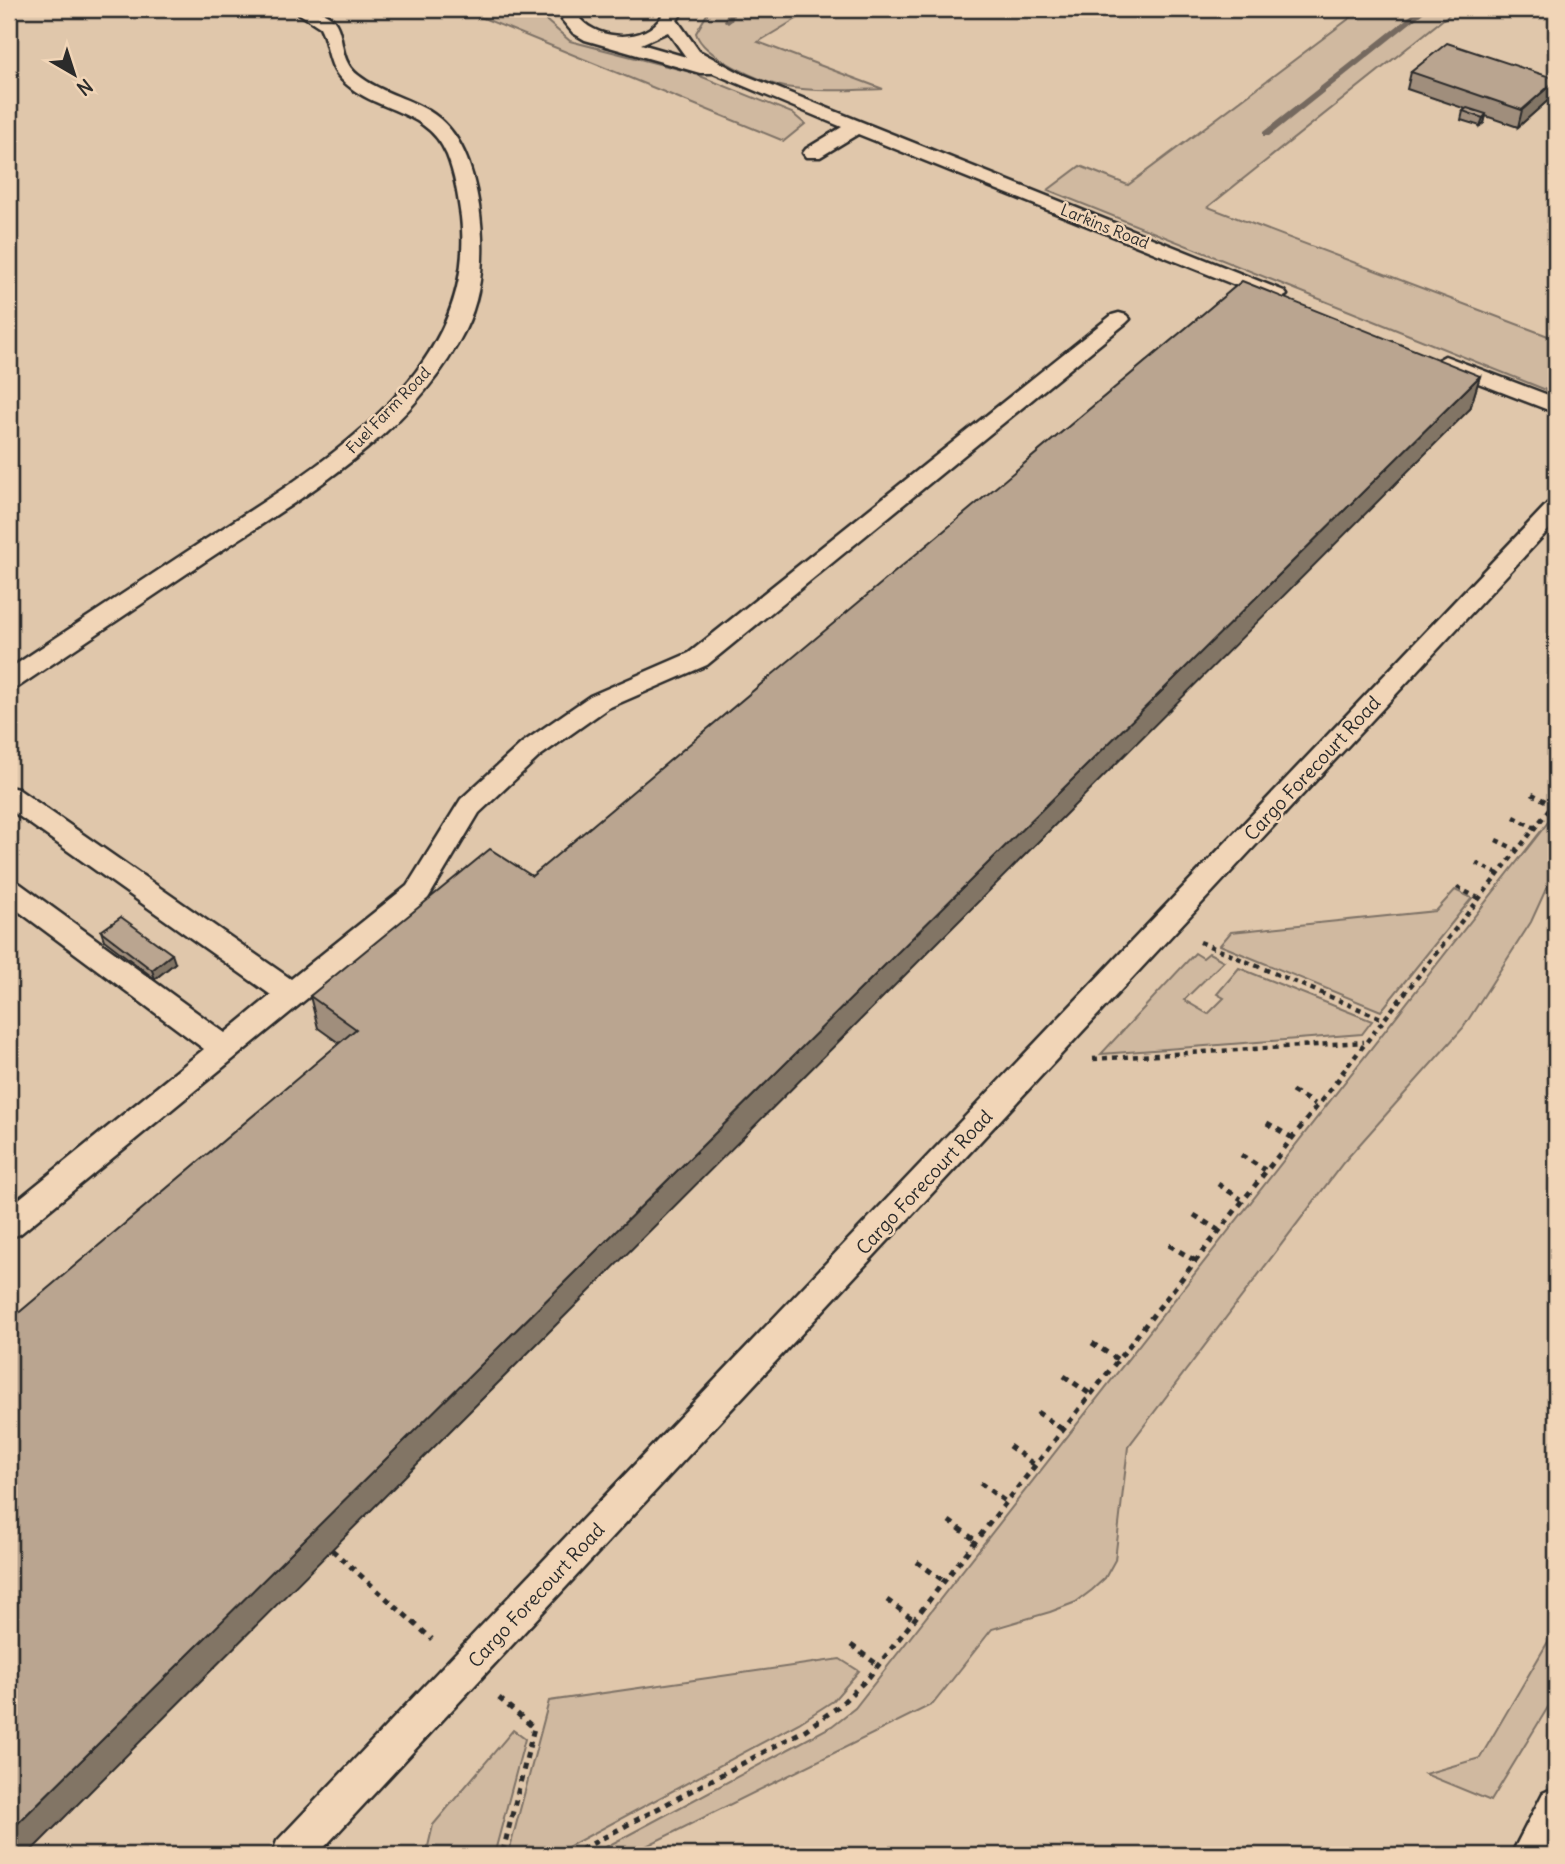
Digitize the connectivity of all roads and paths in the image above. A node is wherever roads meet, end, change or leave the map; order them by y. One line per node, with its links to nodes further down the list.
1 (301, 9): 13 (lane, Fuel Farm Road)
2 (571, 11): 4 (lane)
3 (669, 15): 4 (lane); 5 (lane, Larkins Road)
4 (610, 40): 5 (lane)
5 (736, 78): 6 (lane, Larkins Road)
6 (838, 118): 7 (lane, Larkins Road); 7 (lane)
7 (858, 126): 8 (lane, Larkins Road)
8 (1292, 301)
9 (1119, 319): 27 (lane)
10 (1430, 356): 11 (lane)
11 (1556, 406)
12 (1556, 508): 26 (lane, Cargo Forecourt Road)
13 (9, 681)
14 (1532, 794): 16 (path)
15 (9, 796): 27 (lane)
16 (1554, 803): 18 (path)
17 (1514, 817): 18 (path)
18 (1535, 828): 20 (path)
19 (1496, 840): 20 (path)
20 (1517, 850): 22 (path)
21 (1476, 863): 22 (path)
22 (1498, 874): 25 (path)
23 (1457, 887): 25 (path)
24 (9, 890): 31 (lane)
25 (1478, 898): 28 (path)
26 (1166, 924): 28 (path); 30 (lane, Cargo Forecourt Road)
27 (292, 995): 31 (lane)
28 (1382, 1019): 29 (path)
29 (1365, 1042): 30 (path); 33 (path)
30 (1050, 1048): 64 (lane, Cargo Forecourt Road)
31 (225, 1049): 41 (lane)
32 (1292, 1091): 33 (path)
33 (1315, 1105): 35 (path)
34 (1267, 1123): 35 (path)
35 (1291, 1137): 37 (path)
36 (1241, 1155): 37 (path)
37 (1265, 1170): 39 (path)
38 (1218, 1185): 39 (path)
39 (1241, 1199): 42 (path)
40 (1194, 1214): 42 (path)
41 (9, 1225)
42 (1218, 1230): 44 (path)
43 (1169, 1245): 44 (path)
44 (1194, 1260): 46 (path)
45 (1092, 1343): 46 (path)
46 (1117, 1359): 48 (path)
47 (1064, 1376): 48 (path)
48 (1090, 1394): 50 (path)
49 (1037, 1412): 50 (path)
50 (1062, 1429): 52 (path)
51 (1009, 1446): 52 (path)
52 (1035, 1465): 54 (path)
53 (980, 1483): 54 (path)
54 (1006, 1502): 56 (path)
55 (949, 1521): 56 (path)
56 (975, 1540): 58 (path)
57 (917, 1562): 58 (path)
58 (944, 1581): 60 (path)
59 (887, 1600): 60 (path)
60 (913, 1619): 62 (path)
61 (851, 1645): 62 (path)
62 (878, 1665): 65 (path)
63 (1556, 1807): 66 (lane)
64 (306, 1851)
65 (571, 1855)
66 (1530, 1855)

